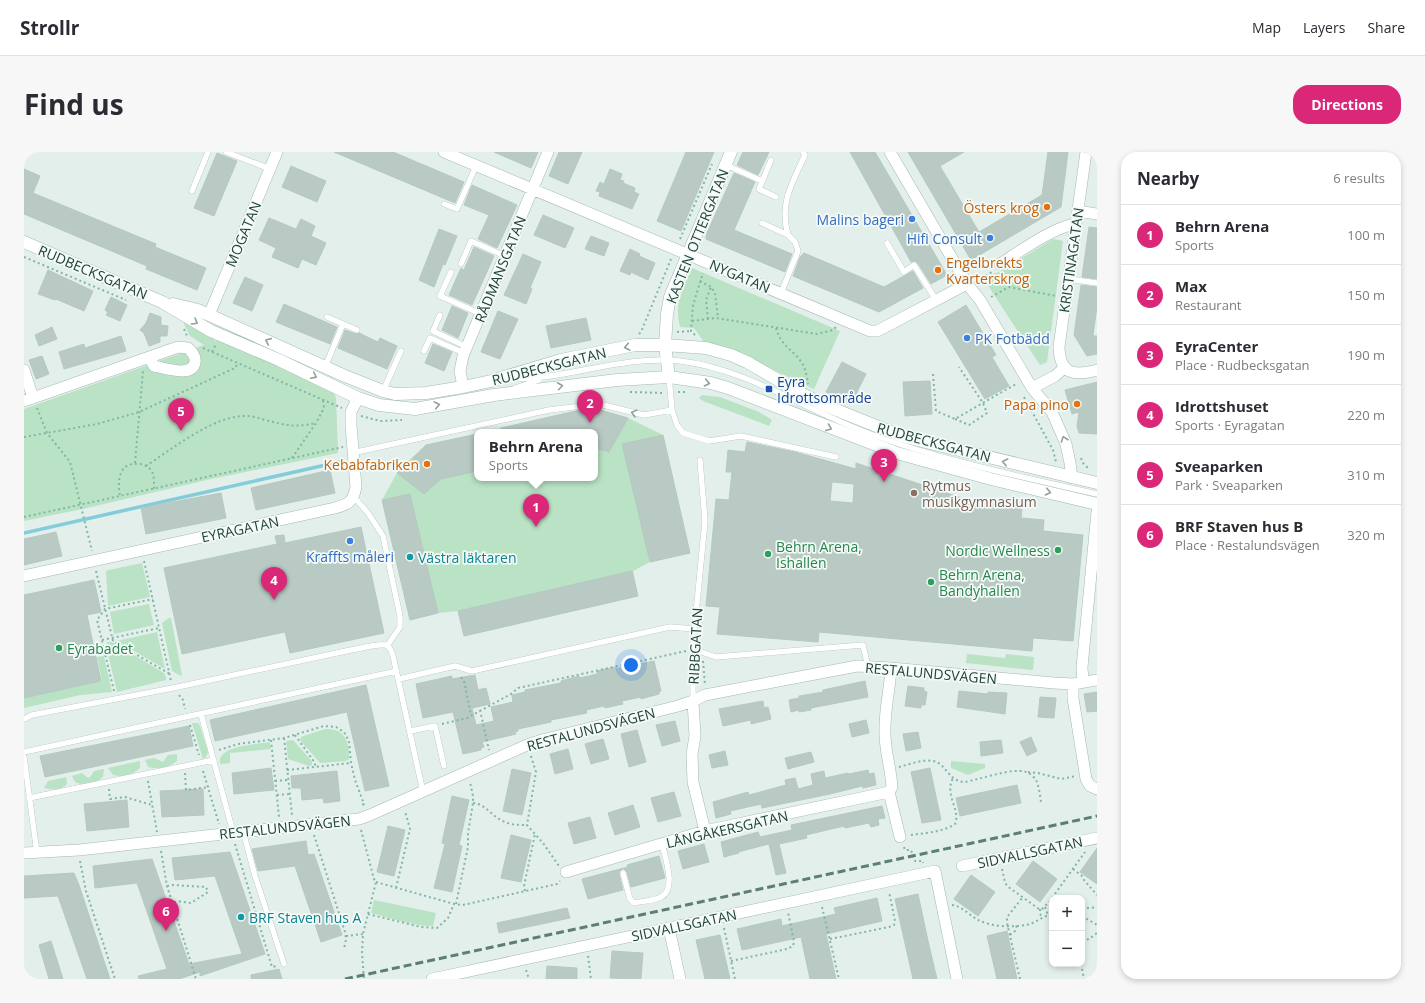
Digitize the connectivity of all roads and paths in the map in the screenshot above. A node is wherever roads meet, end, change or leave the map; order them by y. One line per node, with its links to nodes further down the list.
1 (208, 152): 17 (lane)
2 (226, 152): 14 (lane)
3 (277, 152): 14 (street, MOGATAN)
4 (444, 152): 13 (street, NYGATAN)
5 (548, 152): 16 (street, RÅDMANSGATAN)
6 (731, 152): 12 (main road, KASTEN OTTERGATAN)
7 (803, 152): 24 (lane)
8 (890, 152): 40 (street)
9 (1086, 152): 20 (street, KRISTINAGATAN)
10 (714, 159): 27 (path)
11 (771, 160): 15 (lane)
12 (726, 165): 15 (lane); 28 (main road, KASTEN OTTERGATAN)
13 (476, 166): 16 (street, NYGATAN); 19 (lane)
14 (270, 169): 53 (street, MOGATAN)
15 (762, 181): 18 (lane)
16 (532, 189): 27 (street, NYGATAN); 29 (street, RÅDMANSGATAN)
17 (192, 191)
18 (776, 197)
19 (444, 204)
20 (1078, 211): 21 (street); 23 (street, KRISTINAGATAN)
21 (1097, 214)
22 (762, 223): 24 (lane)
23 (1076, 224): 33 (street); 36 (street, KRISTINAGATAN)
24 (788, 235): 44 (lane)
25 (24, 242): 51 (main road, RUDBECKSGATAN)
26 (887, 243): 48 (lane)
27 (676, 249): 28 (street, NYGATAN); 64 (path)
28 (688, 254): 31 (street, NYGATAN); 66 (main road, KASTEN OTTERGATAN)
29 (505, 256): 32 (lane); 52 (street, RÅDMANSGATAN)
30 (24, 257): 50 (path)
31 (707, 262): 37 (path); 44 (street, NYGATAN)
32 (461, 264)
33 (999, 266): 38 (path); 43 (path)
34 (450, 272): 52 (lane)
35 (974, 274): 38 (path)
36 (1068, 279): 39 (lane); 47 (street, KRISTINAGATAN)
37 (700, 281): 42 (path); 59 (path)
38 (978, 281): 40 (path); 41 (path)
39 (1097, 283)
40 (967, 284): 48 (street, NYGATAN); 87 (street)
41 (981, 286)
42 (711, 287): 56 (path); 57 (path)
43 (1009, 287): 46 (path); 47 (path)
44 (780, 293): 58 (street, NYGATAN)
45 (987, 294): 46 (path)
46 (990, 297): 49 (path)
47 (1066, 298): 77 (street, KRISTINAGATAN)
48 (936, 300): 58 (street, NYGATAN)
49 (992, 301)
50 (130, 302)
51 (162, 302): 53 (main road, RUDBECKSGATAN); 92 (main road, RUDBECKSGATAN, one-way to 92)
52 (481, 314): 70 (street, RÅDMANSGATAN)
53 (208, 315): 75 (main road, RUDBECKSGATAN, one-way to 53)
54 (440, 315): 70 (lane)
55 (327, 317): 60 (lane)
56 (718, 318): 57 (path); 62 (path)
57 (708, 319): 59 (path)
58 (844, 320): 62 (path)
59 (692, 321): 68 (path)
60 (343, 324): 63 (lane); 75 (lane)
61 (182, 325): 65 (path)
62 (776, 328): 85 (path)
63 (357, 330)
64 (637, 336)
65 (189, 340)
66 (665, 345): 68 (main road, RUDBECKSGATAN); 73 (main road, KASTEN OTTERGATAN); 83 (main road, RUDBECKSGATAN, one-way to 83)
67 (198, 346): 74 (path)
68 (699, 347): 111 (main road, RUDBECKSGATAN, one-way to 68)
69 (401, 350): 88 (lane)
70 (466, 350): 71 (lane); 86 (street, RÅDMANSGATAN)
71 (424, 351)
72 (146, 358): 93 (street); 97 (path)
73 (667, 360): 81 (lane); 82 (main road, KASTEN OTTERGATAN); 114 (lane)
74 (238, 363): 91 (path); 97 (path)
75 (325, 367): 88 (main road, RUDBECKSGATAN)
76 (959, 367): 95 (path)
77 (1065, 367): 79 (street); 87 (street)
78 (24, 370): 93 (street)
79 (1097, 370)
80 (933, 374): 98 (path)
81 (549, 376): 83 (lane); 89 (lane)
82 (669, 377): 89 (main road, RUDBECKSGATAN, one-way to 82); 96 (lane); 118 (main road, RUDBECKSGATAN, one-way to 118)
83 (491, 381): 86 (main road, RUDBECKSGATAN)
84 (1016, 384): 95 (path)
85 (808, 386)
86 (463, 387): 88 (main road, RUDBECKSGATAN)
87 (1032, 388): 107 (street, one-way to 87)
88 (383, 391)
89 (494, 395): 92 (main road, RUDBECKSGATAN, one-way to 89)
90 (1024, 397): 109 (path)
91 (320, 398)
92 (358, 398): 102 (street)
93 (28, 399): 100 (path)
94 (323, 400): 99 (path)
95 (983, 403): 98 (path); 98 (path)
96 (672, 410): 102 (lane, one-way to 102); 103 (lane)
97 (139, 412): 100 (path); 106 (path)
98 (954, 419)
99 (316, 423): 104 (path); 110 (path)
100 (48, 433): 101 (path); 117 (path)
101 (24, 437)
102 (352, 449): 104 (path); 116 (street)
103 (836, 457)
104 (291, 459): 113 (path)
105 (700, 460): 126 (lane, RIBBGATAN)
106 (135, 463): 110 (path); 115 (path)
107 (1070, 463): 108 (path); 111 (street)
108 (1083, 463)
109 (1052, 464)
110 (146, 466): 113 (path)
111 (1072, 478): 112 (main road, RUDBECKSGATAN)
112 (1097, 484)
113 (154, 489): 115 (path)
114 (1097, 494)
115 (120, 496): 117 (path)
116 (354, 497): 121 (street, EYRAGATAN); 129 (lane)
117 (80, 504): 120 (path); 121 (path)
118 (1097, 504)
119 (1097, 512): 138 (street)
120 (24, 517)
121 (94, 560): 122 (street, EYRAGATAN); 124 (path)
122 (24, 576)
123 (153, 600): 124 (path)
124 (105, 610): 127 (path); 128 (path)
125 (159, 628): 127 (path)
126 (695, 629): 130 (lane, RIBBGATAN); 136 (lane)
127 (112, 638): 128 (path); 134 (path)
128 (102, 640): 139 (path)
129 (388, 646): 133 (lane); 139 (lane)
130 (693, 649): 131 (lane); 140 (lane, RIBBGATAN); 141 (path)
131 (868, 667): 132 (street, RESTALUNDSVÄGEN); 140 (street, RESTALUNDSVÄGEN)
132 (891, 668): 138 (street, RESTALUNDSVÄGEN); 160 (street)
133 (397, 671): 136 (lane); 142 (lane)
134 (170, 674)
135 (459, 676): 143 (path)
136 (399, 679): 146 (lane)
137 (1097, 680): 138 (street, RESTALUNDSVÄGEN)
138 (1078, 683): 165 (street)
139 (116, 699): 144 (lane)
140 (693, 701): 150 (street, RESTALUNDSVÄGEN); 188 (street, RIBBGATAN)
141 (480, 710): 143 (path); 155 (path)
142 (201, 714): 151 (lane); 152 (lane)
143 (471, 715): 145 (path)
144 (24, 718)
145 (435, 726): 146 (lane); 158 (lane)
146 (410, 731): 172 (lane)
147 (295, 735): 148 (path); 156 (path); 159 (path)
148 (284, 738): 149 (path); 161 (path)
149 (271, 740): 152 (path); 168 (path)
150 (527, 745): 155 (street, RESTALUNDSVÄGEN); 186 (path)
151 (24, 752)
152 (212, 753): 154 (lane)
153 (24, 757): 176 (lane)
154 (214, 760): 157 (lane); 187 (lane)
155 (491, 761): 163 (street, RESTALUNDSVÄGEN)
156 (351, 763): 159 (path); 183 (path)
157 (185, 766): 164 (lane); 170 (path)
158 (444, 766)
159 (315, 767): 161 (path)
160 (890, 769): 166 (path); 173 (street)
161 (287, 770): 167 (path)
162 (1026, 772): 165 (path); 166 (path); 179 (path)
163 (466, 773): 172 (street, RESTALUNDSVÄGEN); 178 (path)
164 (147, 774): 169 (lane); 180 (path)
165 (1085, 775): 171 (street)
166 (953, 778): 190 (path)
167 (288, 780): 168 (path); 174 (path)
168 (275, 781): 175 (path)
169 (108, 782): 176 (lane); 180 (path)
170 (208, 787)
171 (1097, 789)
172 (423, 792): 177 (street, RESTALUNDSVÄGEN)
173 (889, 792): 188 (street, LÅNGÅKERSGATAN); 190 (street)
174 (290, 794): 175 (path); 181 (path)
175 (277, 795): 182 (path)
176 (29, 798): 197 (lane)
177 (403, 801): 183 (street, RESTALUNDSVÄGEN); 207 (path)
178 (473, 802): 186 (path); 216 (path)
179 (1041, 802)
180 (152, 805): 193 (path)
181 (286, 817)
182 (272, 818)
183 (358, 819): 185 (street, RESTALUNDSVÄGEN); 204 (path)
184 (220, 824): 187 (path)
185 (310, 824): 187 (street, RESTALUNDSVÄGEN); 234 (path)
186 (527, 825): 189 (path)
187 (236, 829): 193 (street, RESTALUNDSVÄGEN); 240 (lane)
188 (705, 831): 194 (street, LÅNGÅKERSGATAN)
189 (535, 834): 202 (path); 208 (path)
190 (900, 837): 201 (path)
191 (1097, 838): 192 (street, SIDVALLSGATAN)
192 (1085, 840): 198 (street, SIDVALLSGATAN); 200 (path)
193 (159, 841): 195 (street, RESTALUNDSVÄGEN); 206 (path)
194 (662, 844): 202 (street, LÅNGÅKERSGATAN); 203 (lane)
195 (78, 850): 197 (street, RESTALUNDSVÄGEN); 242 (path)
196 (24, 853): 197 (street, RESTALUNDSVÄGEN)
197 (37, 853)
198 (999, 858): 199 (street, SIDVALLSGATAN); 212 (path)
199 (962, 866)
200 (1073, 869): 209 (path); 210 (path)
201 (936, 871): 205 (street, SIDVALLSGATAN); 217 (street)
202 (566, 872): 208 (path)
203 (623, 873)
204 (376, 882): 207 (path); 222 (path)
205 (887, 882): 211 (street, SIDVALLSGATAN); 235 (path)
206 (167, 886): 214 (path); 214 (path)
207 (396, 888): 216 (path)
208 (525, 891): 216 (path)
209 (1054, 895)
210 (1097, 895)
211 (820, 896): 215 (street, SIDVALLSGATAN); 235 (path)
212 (1023, 897): 220 (path); 229 (path)
213 (1049, 902): 218 (path)
214 (172, 903): 243 (path)
215 (786, 903): 224 (street, SIDVALLSGATAN); 239 (path)
216 (455, 904): 222 (path)
217 (943, 907): 229 (path); 250 (street)
218 (1045, 907): 220 (path); 223 (path)
219 (1097, 907): 221 (path)
220 (1040, 909): 225 (path)
221 (1085, 909)
222 (368, 914): 232 (path)
223 (1048, 915): 225 (path)
224 (721, 917): 230 (street, SIDVALLSGATAN); 239 (path)
225 (1042, 917): 227 (path)
226 (1085, 918): 228 (path)
227 (1017, 925): 229 (path); 233 (path)
228 (1097, 925)
229 (1008, 926): 233 (path)
230 (669, 928): 237 (street, SIDVALLSGATAN); 247 (street)
231 (1097, 933): 236 (path)
232 (363, 934): 234 (path); 244 (path)
233 (1010, 935): 251 (path)
234 (346, 936): 238 (path)
235 (830, 939): 249 (path)
236 (1085, 940)
237 (586, 946): 245 (street, SIDVALLSGATAN); 246 (path)
238 (344, 949)
239 (731, 961): 248 (path)
240 (284, 964)
241 (1082, 967): 252 (path)
242 (115, 979)
243 (196, 979)
244 (364, 979)
245 (432, 979)
246 (591, 979)
247 (680, 979)
248 (735, 979)
249 (839, 979)
250 (958, 979)
251 (1020, 979)
252 (1084, 979)

